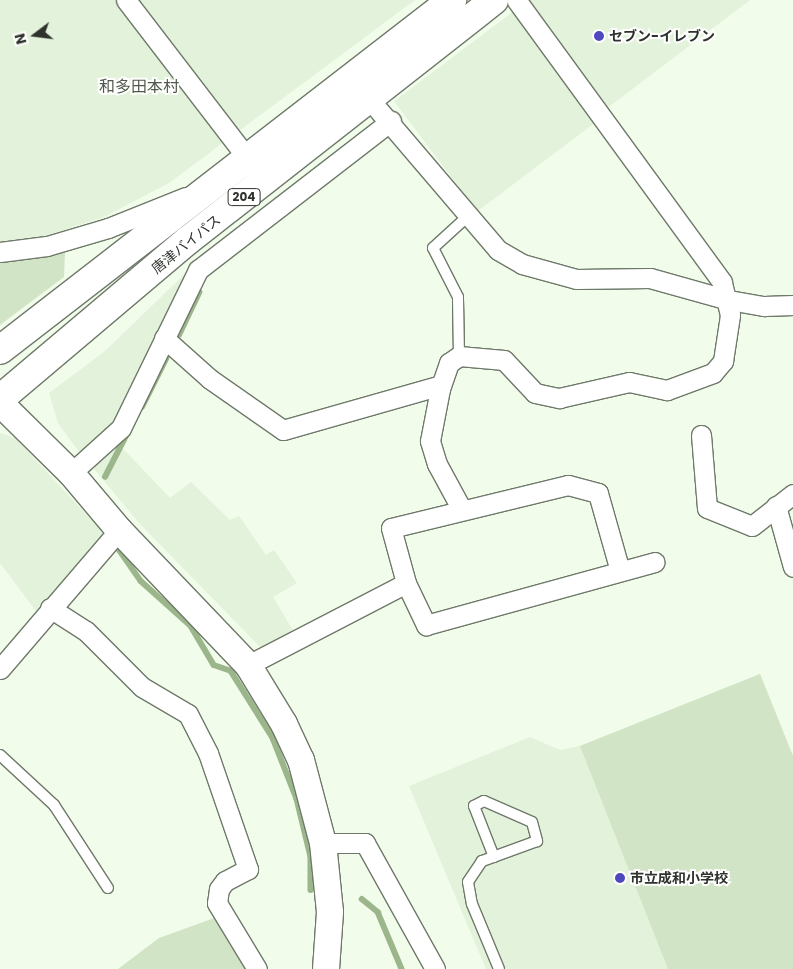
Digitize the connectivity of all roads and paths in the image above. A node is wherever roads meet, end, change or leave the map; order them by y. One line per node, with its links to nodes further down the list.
1 (126, 0): 7 (street)
2 (452, 0): 7 (highway, 204)
3 (494, 0): 5 (highway, 唐津バイパス / 204)
4 (516, 0): 12 (street)
5 (370, 100): 6 (street); 8 (highway, 唐津バイパス / 204)
6 (390, 120): 10 (street); 14 (street)
7 (246, 156): 8 (street); 9 (highway, 204)
8 (265, 180): 18 (highway, 唐津バイパス / 204)
9 (206, 189): 11 (street); 15 (highway, 204)
10 (468, 216): 12 (street); 16 (lane)
11 (0, 252)
12 (729, 300): 13 (street); 16 (street)
13 (793, 305)
14 (164, 338): 17 (street); 21 (street)
15 (0, 350)
16 (459, 356): 17 (street)
17 (441, 385): 24 (street)
18 (0, 399)
19 (0, 403): 21 (street)
20 (701, 435): 23 (street)
21 (71, 473): 25 (street)
22 (793, 494): 23 (street)
23 (776, 506): 27 (street)
24 (462, 510): 28 (street); 29 (street)
25 (119, 530): 30 (street); 31 (street)
26 (654, 562): 28 (street)
27 (793, 567)
28 (620, 571): 29 (street)
29 (406, 583): 31 (street)
30 (50, 608): 32 (street); 37 (street)
31 (248, 665): 34 (street)
32 (0, 669)
33 (0, 755): 36 (lane)
34 (324, 843): 38 (street); 39 (street)
35 (494, 857): 35 (lane); 40 (lane)
36 (108, 888)
37 (257, 969)
38 (326, 969)
39 (436, 969)
40 (499, 969)

